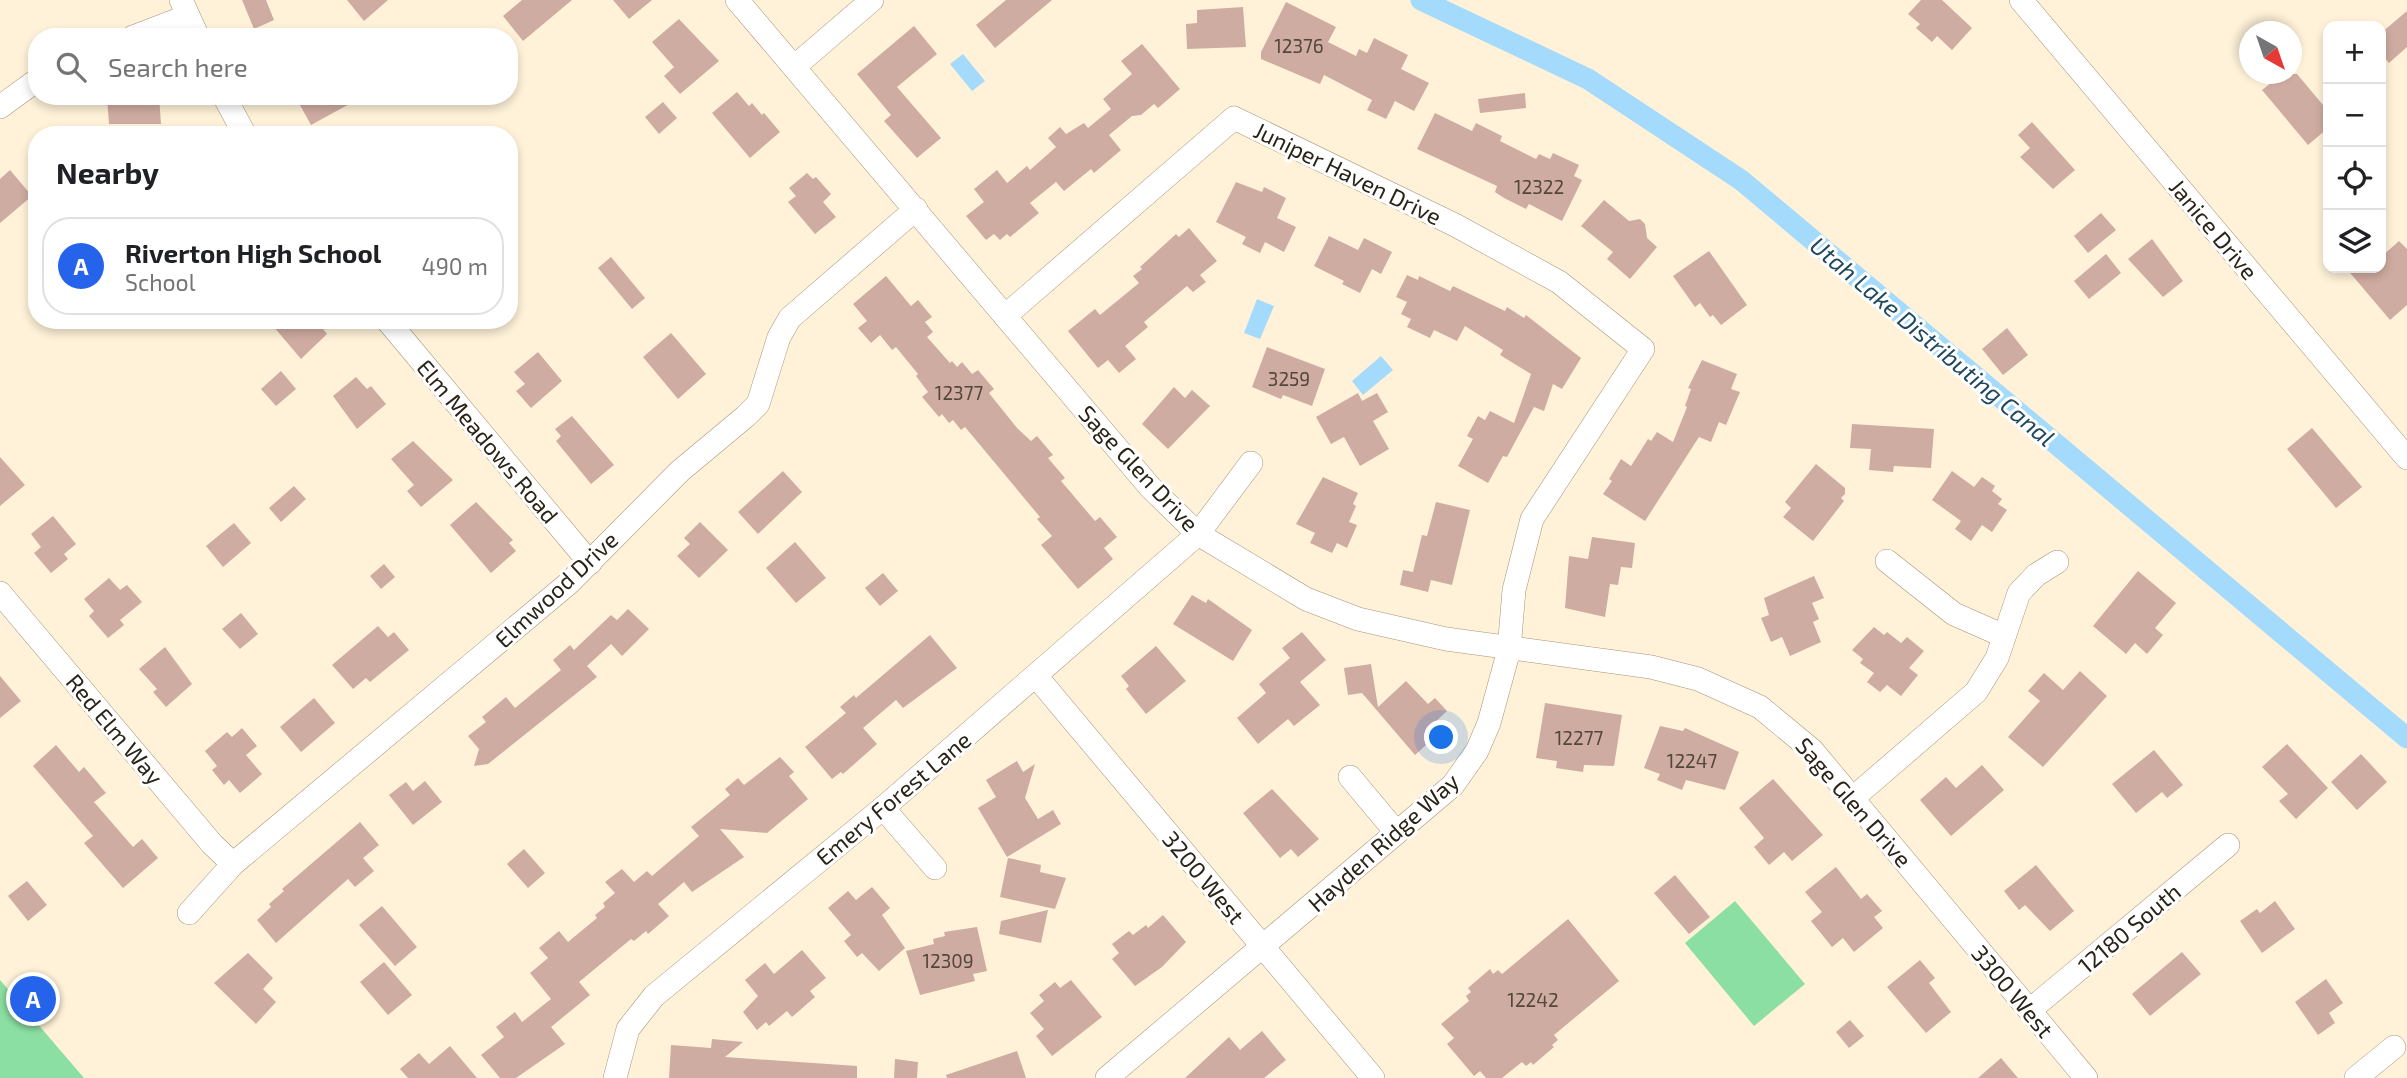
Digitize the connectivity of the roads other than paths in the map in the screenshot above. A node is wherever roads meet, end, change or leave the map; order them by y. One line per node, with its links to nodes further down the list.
1 (737, 0): 6 (street, Sage Glen Drive)
2 (872, 0): 6 (street)
3 (2021, 0): 15 (street, Janice Drive)
4 (189, 18): 5 (street)
5 (160, 28)
6 (793, 67): 11 (street, Sage Glen Drive)
7 (28, 87): 9 (street)
8 (230, 105): 10 (street)
9 (0, 107)
10 (240, 126)
11 (916, 209): 12 (street, Sage Glen Drive); 19 (street, Elmwood Drive)
12 (1005, 316): 14 (street, Juniper Haven Drive); 17 (street, Sage Glen Drive)
13 (395, 329): 19 (street, Elm Meadows Road)
14 (1643, 349): 23 (street, Hayden Ridge Way)
15 (2407, 458)
16 (1251, 463): 17 (street, Emery Forest Lane)
17 (1198, 534): 23 (street, Sage Glen Drive); 24 (street, Emery Forest Lane)
18 (1887, 561): 22 (street)
19 (590, 562): 30 (street, Elmwood Drive)
20 (2057, 562): 22 (street)
21 (0, 593): 30 (street, Red Elm Way)
22 (2004, 636): 26 (street)
23 (1509, 650): 26 (street, Sage Glen Drive); 28 (street, Hayden Ridge Way)
24 (1035, 676): 27 (street, Emery Forest Lane); 34 (street, 3200 West)
25 (1350, 776): 28 (street)
26 (1853, 798): 32 (street, Sage Glen Drive)
27 (883, 808): 31 (street); 37 (street, Emery Forest Lane)
28 (1396, 832): 34 (street, Hayden Ridge Way)
29 (2228, 845): 35 (street, 12180 South)
30 (233, 864): 33 (street, Elmwood Drive)
31 (934, 868)
32 (1940, 904): 35 (street, 3300 West)
33 (189, 913)
34 (1263, 948): 38 (street, Hayden Ridge Way); 39 (street, 3200 West)
35 (2030, 1010): 40 (street, 3300 West)
36 (2394, 1046): 41 (street)
37 (614, 1078)
38 (1107, 1078)
39 (1373, 1078)
40 (2086, 1078)
41 (2356, 1078)

